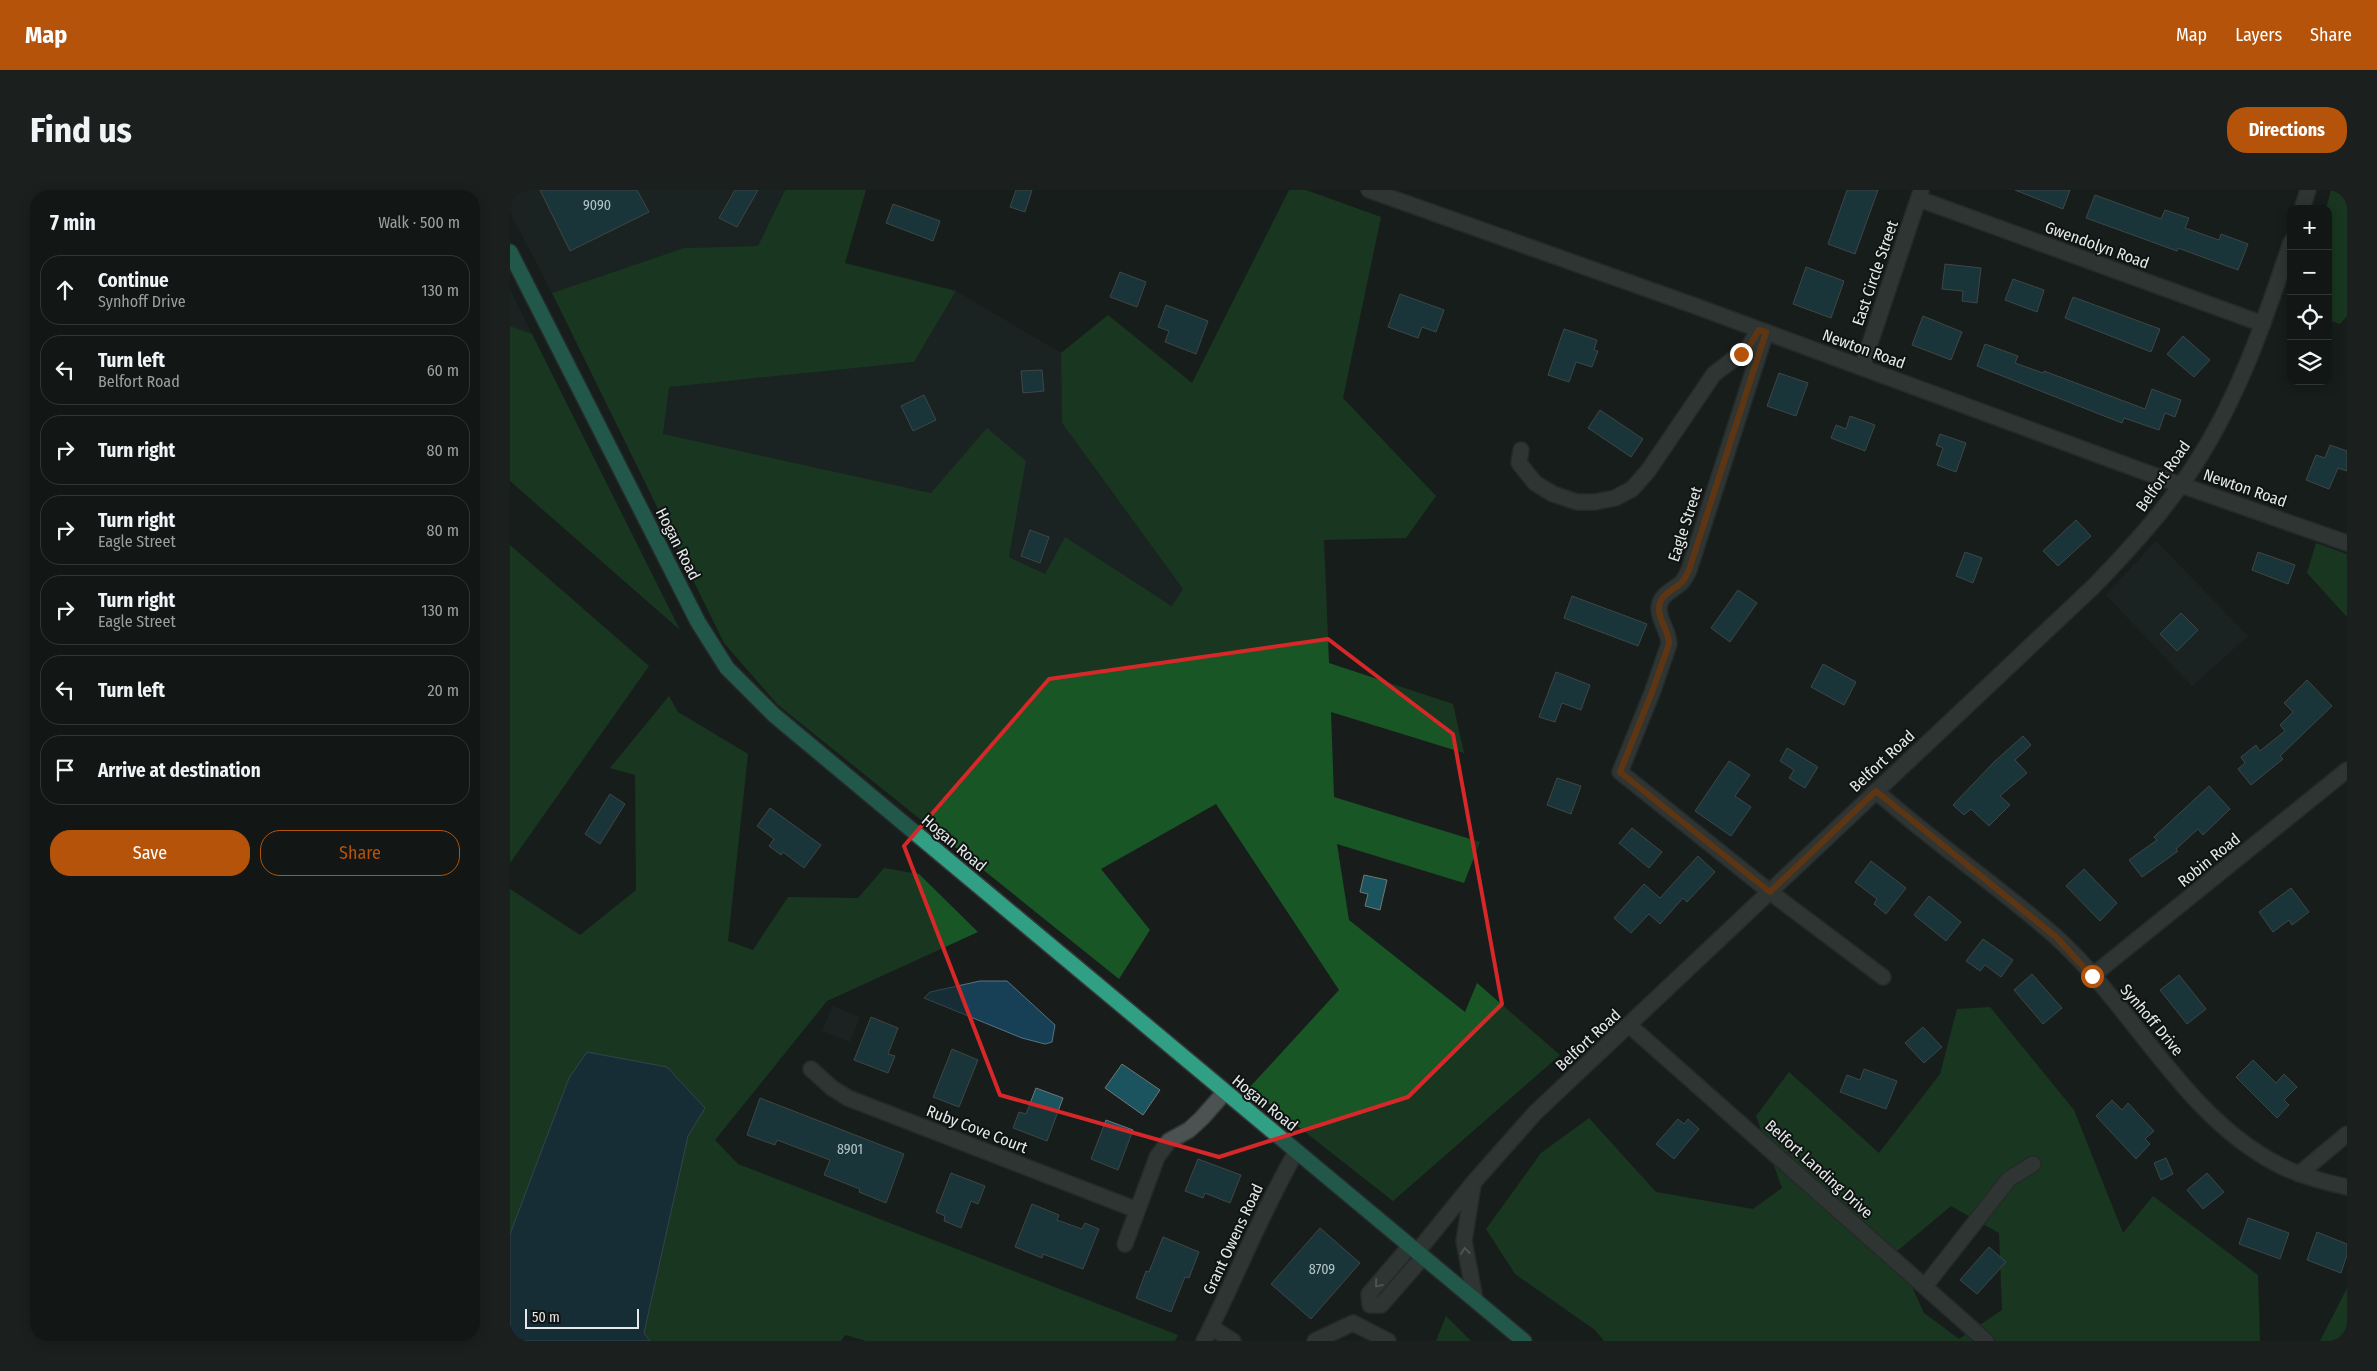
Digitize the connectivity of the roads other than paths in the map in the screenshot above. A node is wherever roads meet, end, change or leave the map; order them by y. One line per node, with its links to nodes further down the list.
1 (1369, 190): 8 (street, Newton Road)
2 (2308, 190): 4 (street)
3 (1920, 195): 7 (street, Gwendolyn Road); 9 (street, East Circle Street)
4 (2303, 205)
5 (2288, 250): 7 (street, Belfort Road)
6 (510, 252): 20 (main road, Hogan Road)
7 (2263, 324): 11 (street, Belfort Road)
8 (1762, 331): 9 (street, Newton Road); 10 (street); 15 (street, Eagle Street)
9 (1862, 367): 11 (street, Newton Road)
10 (1521, 450)
11 (2182, 484): 12 (street, Newton Road); 14 (street, Belfort Road)
12 (2347, 542)
13 (2347, 770): 16 (street, Robin Road)
14 (1876, 791): 15 (street, Belfort Road); 16 (street, Synhoff Drive)
15 (1770, 892): 17 (street); 18 (street, Belfort Road)
16 (2092, 976): 24 (street, Synhoff Drive)
17 (1883, 977)
18 (1629, 1024): 25 (street, Belfort Road); 30 (street, Belfort Landing Drive)
19 (812, 1069): 27 (street, Ruby Cove Court)
20 (1224, 1093): 22 (main road, Hogan Road); 27 (street)
21 (2347, 1134): 24 (street)
22 (1296, 1152): 29 (main road, Hogan Road); 33 (street, Grant Owens Road)
23 (2033, 1164): 30 (street)
24 (2299, 1174): 26 (street, Synhoff Drive)
25 (1474, 1182): 29 (street, Belfort Road); 31 (street, one-way to 25)
26 (2347, 1187)
27 (1137, 1210): 28 (street)
28 (1125, 1244)
29 (1417, 1252): 31 (main road, Hogan Road); 32 (street, Belfort Road)
30 (1925, 1286): 39 (street, Belfort Landing Drive)
31 (1475, 1299): 38 (main road, Hogan Road)
32 (1353, 1323): 36 (street); 37 (street)
33 (1211, 1327): 34 (street, Grant Owens Road); 35 (street)
34 (1204, 1341)
35 (1233, 1341)
36 (1315, 1341)
37 (1388, 1341)
38 (1524, 1341)
39 (1986, 1341)

